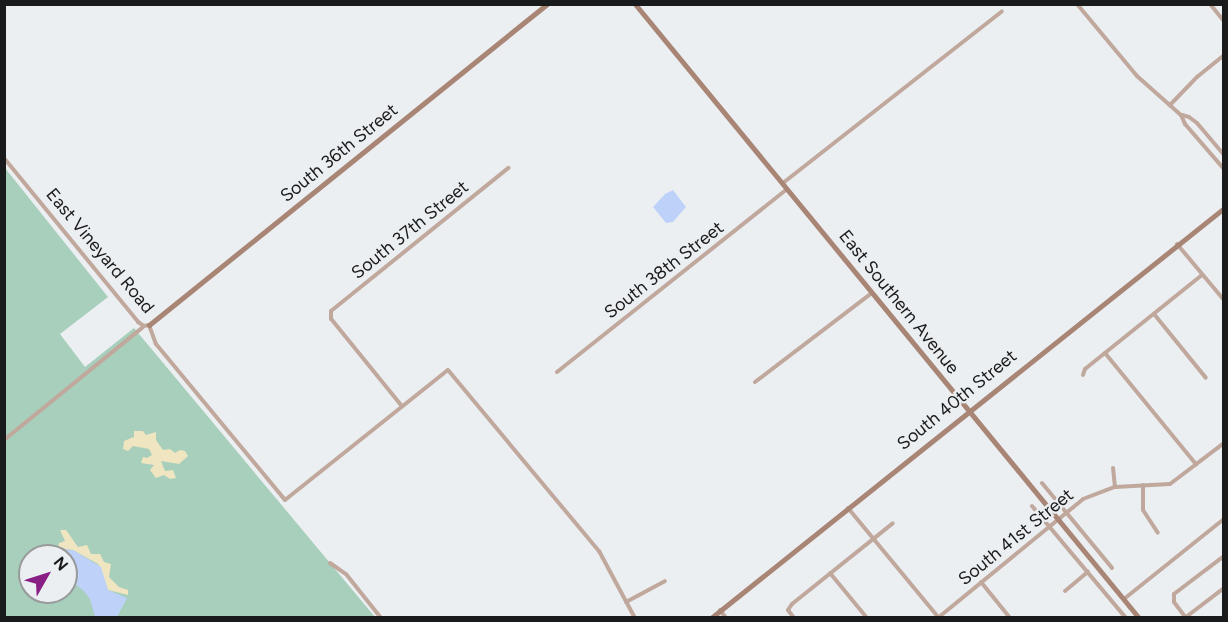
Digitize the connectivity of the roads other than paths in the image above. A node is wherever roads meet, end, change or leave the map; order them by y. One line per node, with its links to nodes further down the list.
1 (547, 4): 21 (main road, South 36th Street)
2 (635, 4): 14 (main road, East Southern Avenue)
3 (1077, 4): 8 (street)
4 (1210, 4): 6 (street)
5 (1002, 11): 14 (street, South 38th Street)
6 (1224, 21)
7 (1224, 55): 8 (street)
8 (1170, 105): 9 (street)
9 (1181, 115): 10 (street); 13 (street)
10 (1224, 155)
11 (4, 158): 21 (street, East Vineyard Road)
12 (508, 168): 27 (street, South 37th Street)
13 (1224, 169)
14 (785, 186): 18 (main road, East Southern Avenue); 23 (street, South 38th Street)
15 (1224, 207): 16 (main road, South 40th Street)
16 (1177, 244): 17 (street); 28 (main road, South 40th Street)
17 (1202, 275): 19 (street); 20 (street)
18 (872, 293): 26 (street); 28 (main road, East Southern Avenue)
19 (1224, 300)
20 (1154, 314): 22 (street); 25 (street)
21 (147, 326): 27 (street, East Vineyard Road); 29 (street, South 36th Street)
22 (1105, 353): 24 (street); 31 (street)
23 (557, 372)
24 (1083, 375)
25 (1206, 378)
26 (755, 382)
27 (401, 405): 55 (street)
28 (968, 410): 36 (main road, South 40th Street); 39 (main road, East Southern Avenue)
29 (4, 440)
30 (1224, 443): 31 (street, South 41st Street)
31 (1196, 464): 34 (street, South 41st Street)
32 (1113, 468): 35 (street)
33 (1042, 483): 38 (street)
34 (1143, 485): 35 (street, South 41st Street); 43 (street)
35 (1115, 486): 38 (street, South 41st Street)
36 (848, 507): 44 (street); 56 (main road, South 40th Street)
37 (1032, 507): 42 (street)
38 (1066, 513): 39 (street, South 41st Street); 47 (street)
39 (1057, 519): 42 (street, South 41st Street); 54 (main road, East Southern Avenue)
40 (1224, 519): 54 (street)
41 (893, 523): 44 (street)
42 (1050, 525): 48 (street); 51 (street, South 41st Street)
43 (1158, 533)
44 (873, 538): 49 (street); 57 (street)
45 (1224, 556): 58 (street)
46 (330, 563): 59 (street)
47 (1112, 568)
48 (1088, 572): 53 (street); 66 (street)
49 (830, 573): 63 (street); 64 (street)
50 (665, 581): 55 (street)
51 (981, 582): 57 (street, South 41st Street); 65 (street)
52 (1224, 588): 58 (street)
53 (1065, 591)
54 (1124, 599): 67 (main road, East Southern Avenue)
55 (626, 602): 60 (street)
56 (720, 610): 61 (main road, South 40th Street); 62 (street)
57 (939, 617)
58 (1186, 617)
59 (381, 618)
60 (635, 618)
61 (711, 618)
62 (726, 618)
63 (794, 618)
64 (867, 618)
65 (1010, 618)
66 (1126, 618)
67 (1139, 618)

